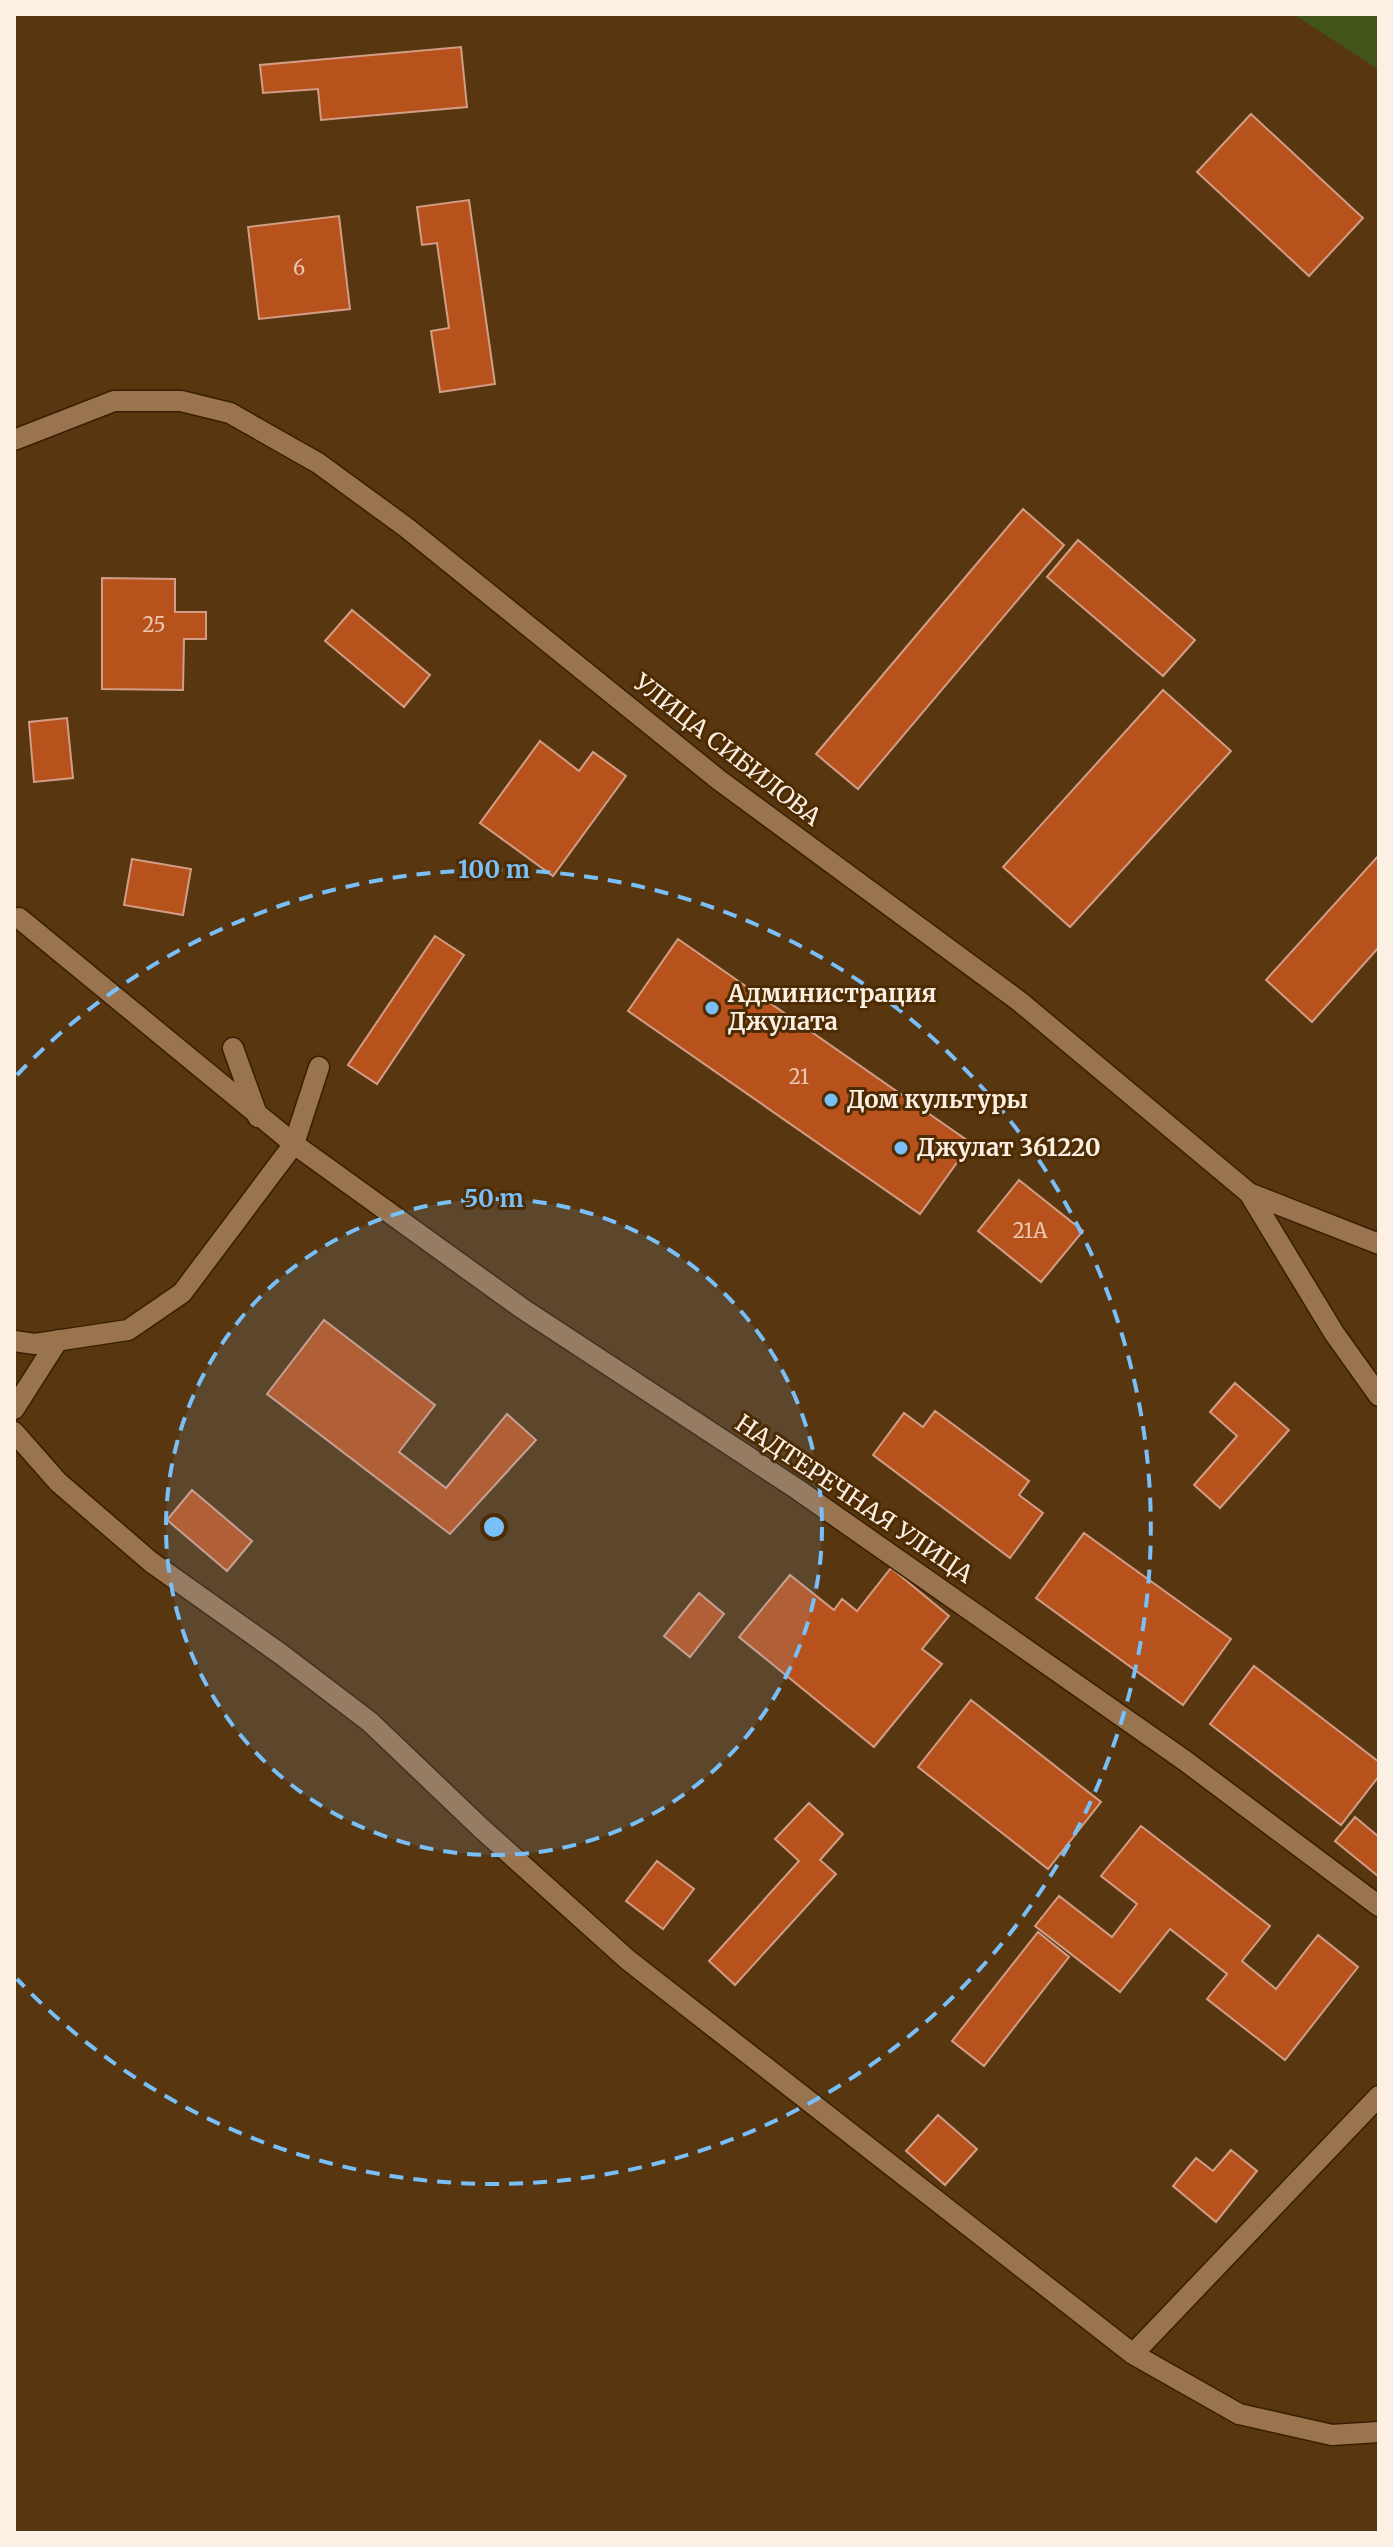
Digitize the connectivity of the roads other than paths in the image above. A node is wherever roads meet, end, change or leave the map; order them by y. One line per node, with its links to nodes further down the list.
1 (14, 440): 7 (street, УЛИЦА СИБИЛОВА)
2 (19, 918): 5 (street, НАДТЕРЕЧНАЯ УЛИЦА)
3 (233, 1048): 5 (street)
4 (319, 1067): 6 (street)
5 (258, 1117): 6 (street, НАДТЕРЕЧНАЯ УЛИЦА)
6 (294, 1144): 9 (street); 14 (street, НАДТЕРЕЧНАЯ УЛИЦА)
7 (1249, 1193): 8 (street, УЛИЦА СИБИЛОВА); 11 (street)
8 (1379, 1244)
9 (58, 1340): 10 (street); 12 (street)
10 (14, 1341)
11 (1379, 1396)
12 (14, 1409)
13 (14, 1432): 16 (street)
14 (1379, 1906)
15 (1379, 2096): 16 (street)
16 (1133, 2354): 17 (street)
17 (1379, 2432)

